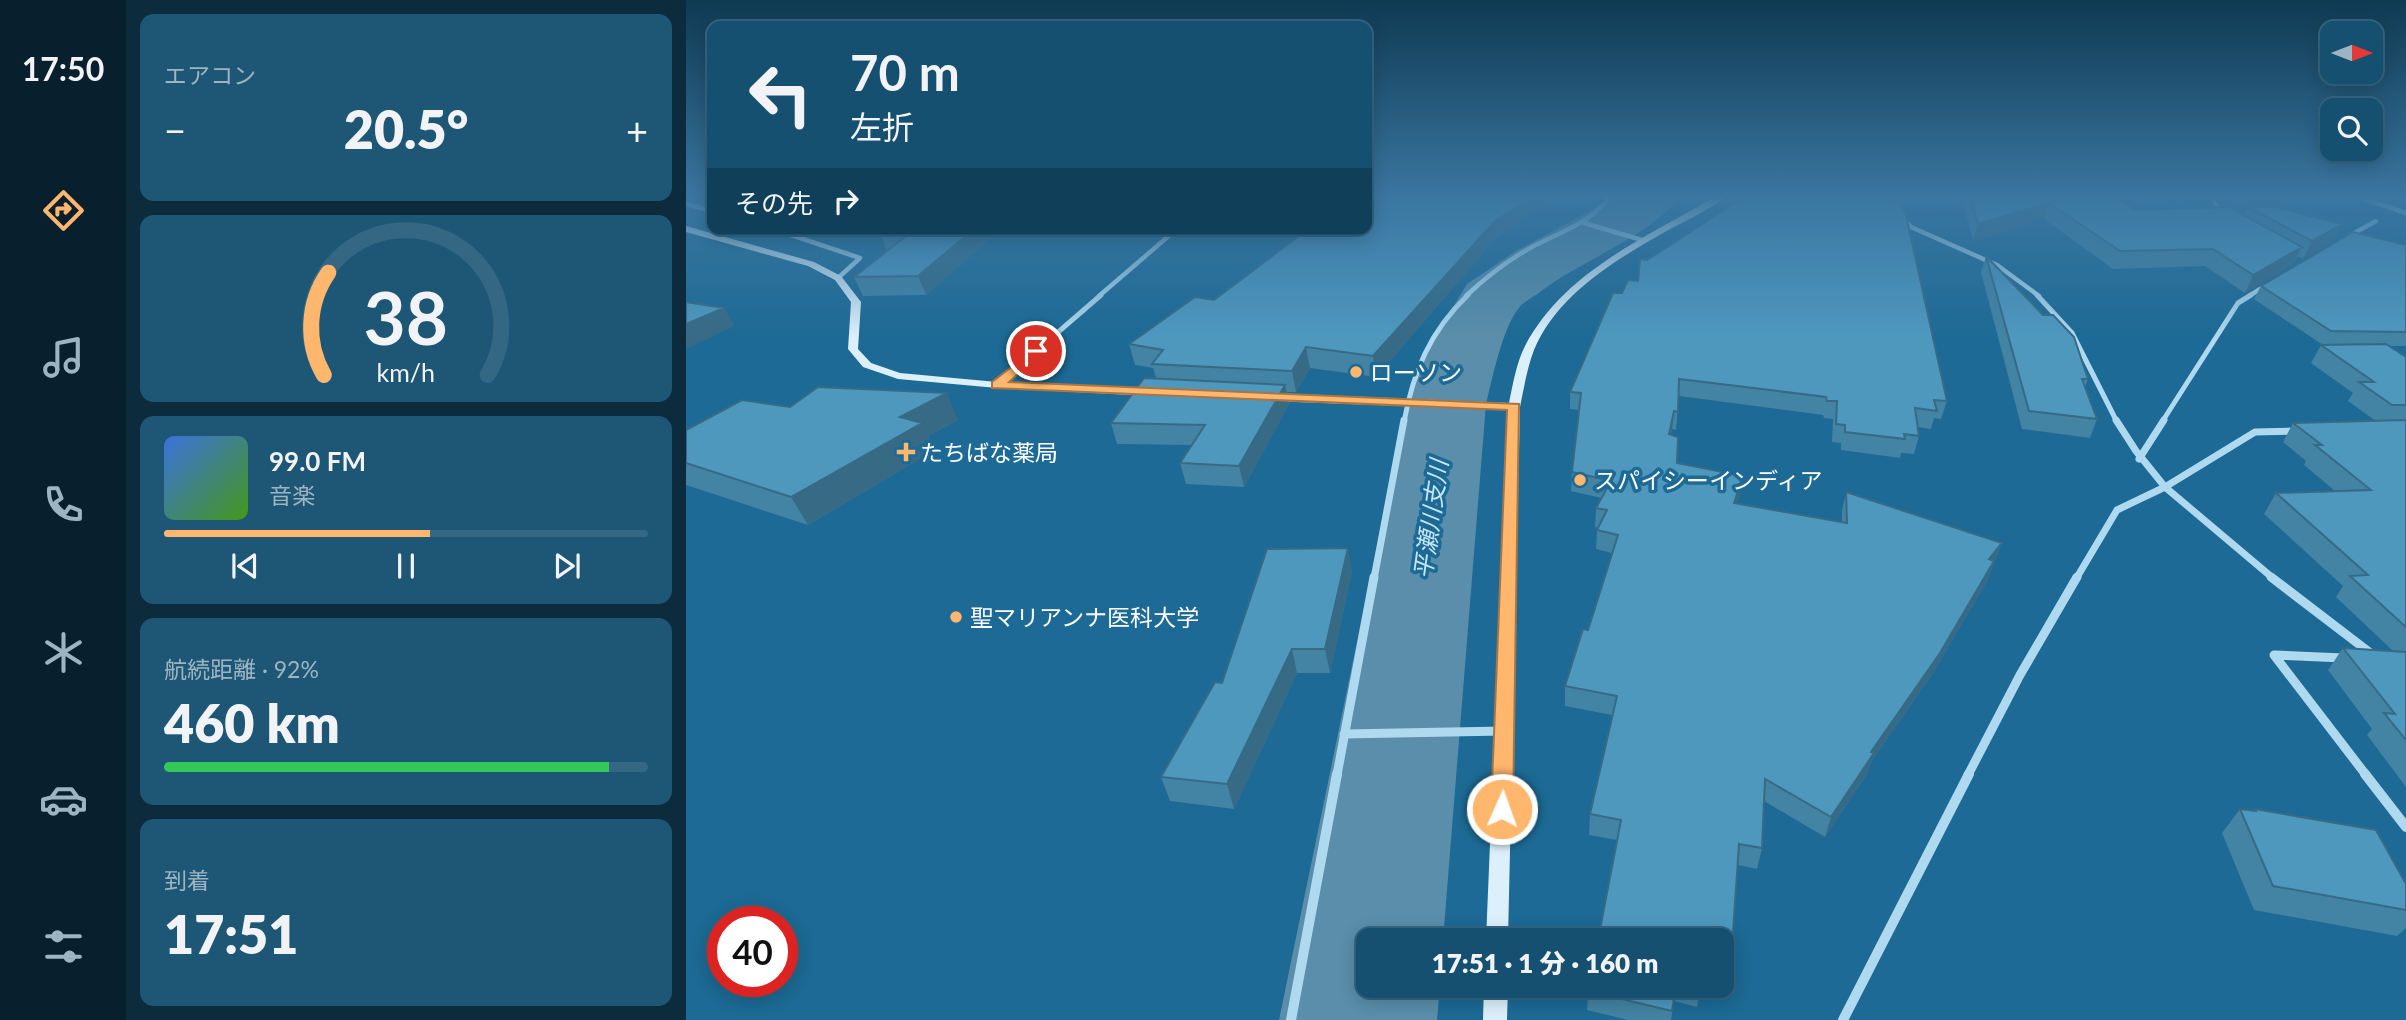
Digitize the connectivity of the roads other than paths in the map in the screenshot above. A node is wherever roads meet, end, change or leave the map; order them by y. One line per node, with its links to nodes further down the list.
1 (735, 243): 7 (street)
2 (814, 243): 7 (street)
3 (1161, 243): 9 (street)
4 (1541, 243): 12 (street)
5 (1638, 243): 13 (street)
6 (1949, 243): 15 (street)
7 (838, 278): 9 (street)
8 (2269, 283): 15 (street)
9 (997, 385): 10 (street)
10 (1168, 393)
11 (1263, 397): 12 (street)
12 (1407, 404): 13 (street); 20 (street)
13 (1514, 407): 19 (street)
14 (2310, 431): 16 (street)
15 (2139, 459): 16 (street)
16 (2165, 487): 18 (street); 26 (street)
17 (2353, 658): 21 (street)
18 (2366, 659)
19 (1505, 731): 20 (street); 22 (street)
20 (1344, 734): 24 (street)
21 (2406, 827)
22 (1497, 928)
23 (1495, 998): 25 (street)
24 (1291, 1020)
25 (1494, 1020)
26 (1843, 1020)

